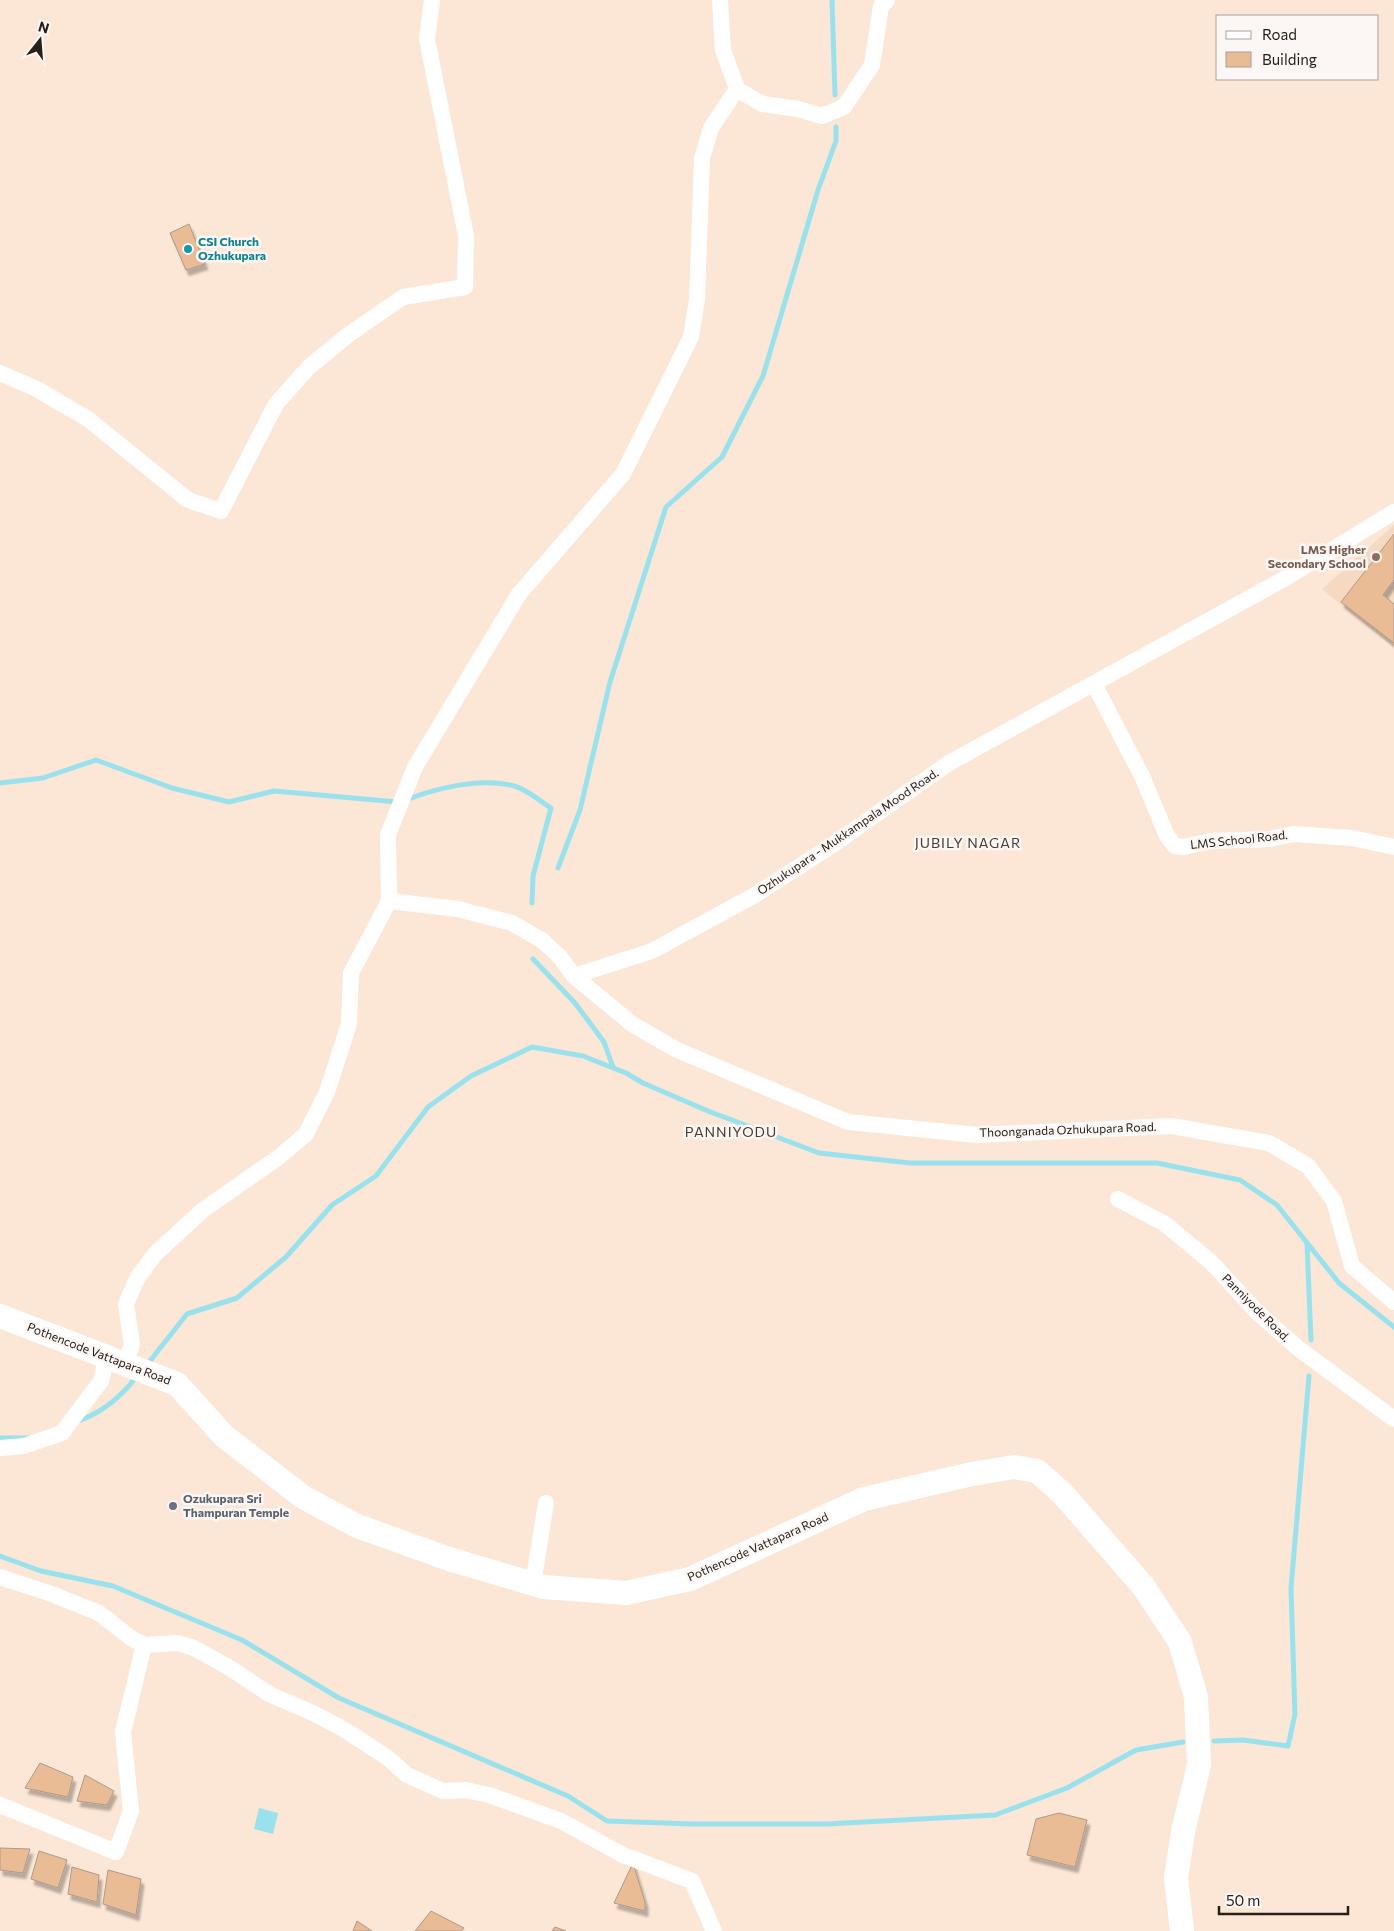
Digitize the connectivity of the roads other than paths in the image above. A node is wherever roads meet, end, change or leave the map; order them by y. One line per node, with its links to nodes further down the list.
1 (432, 0): 5 (street)
2 (720, 0): 4 (street)
3 (886, 0): 4 (street)
4 (737, 88): 9 (street)
5 (0, 373)
6 (1394, 512): 7 (street, Ozhukupara - Mukkampala Mood Road.)
7 (1094, 684): 8 (street, LMS School Road.); 10 (street, Ozhukupara - Mukkampala Mood Road.)
8 (1394, 847)
9 (390, 901): 10 (street); 14 (street)
10 (574, 976): 12 (street, Thoonganada Ozhukupara Road.)
11 (1118, 1199): 15 (street, Panniyode Road.)
12 (1394, 1302)
13 (0, 1316): 14 (main road, Pothencode Vattapara Road)
14 (122, 1363): 16 (street); 19 (main road, Pothencode Vattapara Road)
15 (1394, 1419)
16 (0, 1448)
17 (546, 1502): 19 (street)
18 (0, 1578): 20 (street)
19 (533, 1584): 23 (main road, Pothencode Vattapara Road)
20 (144, 1645): 21 (street); 22 (street)
21 (0, 1805)
22 (714, 1931)
23 (1182, 1931)

